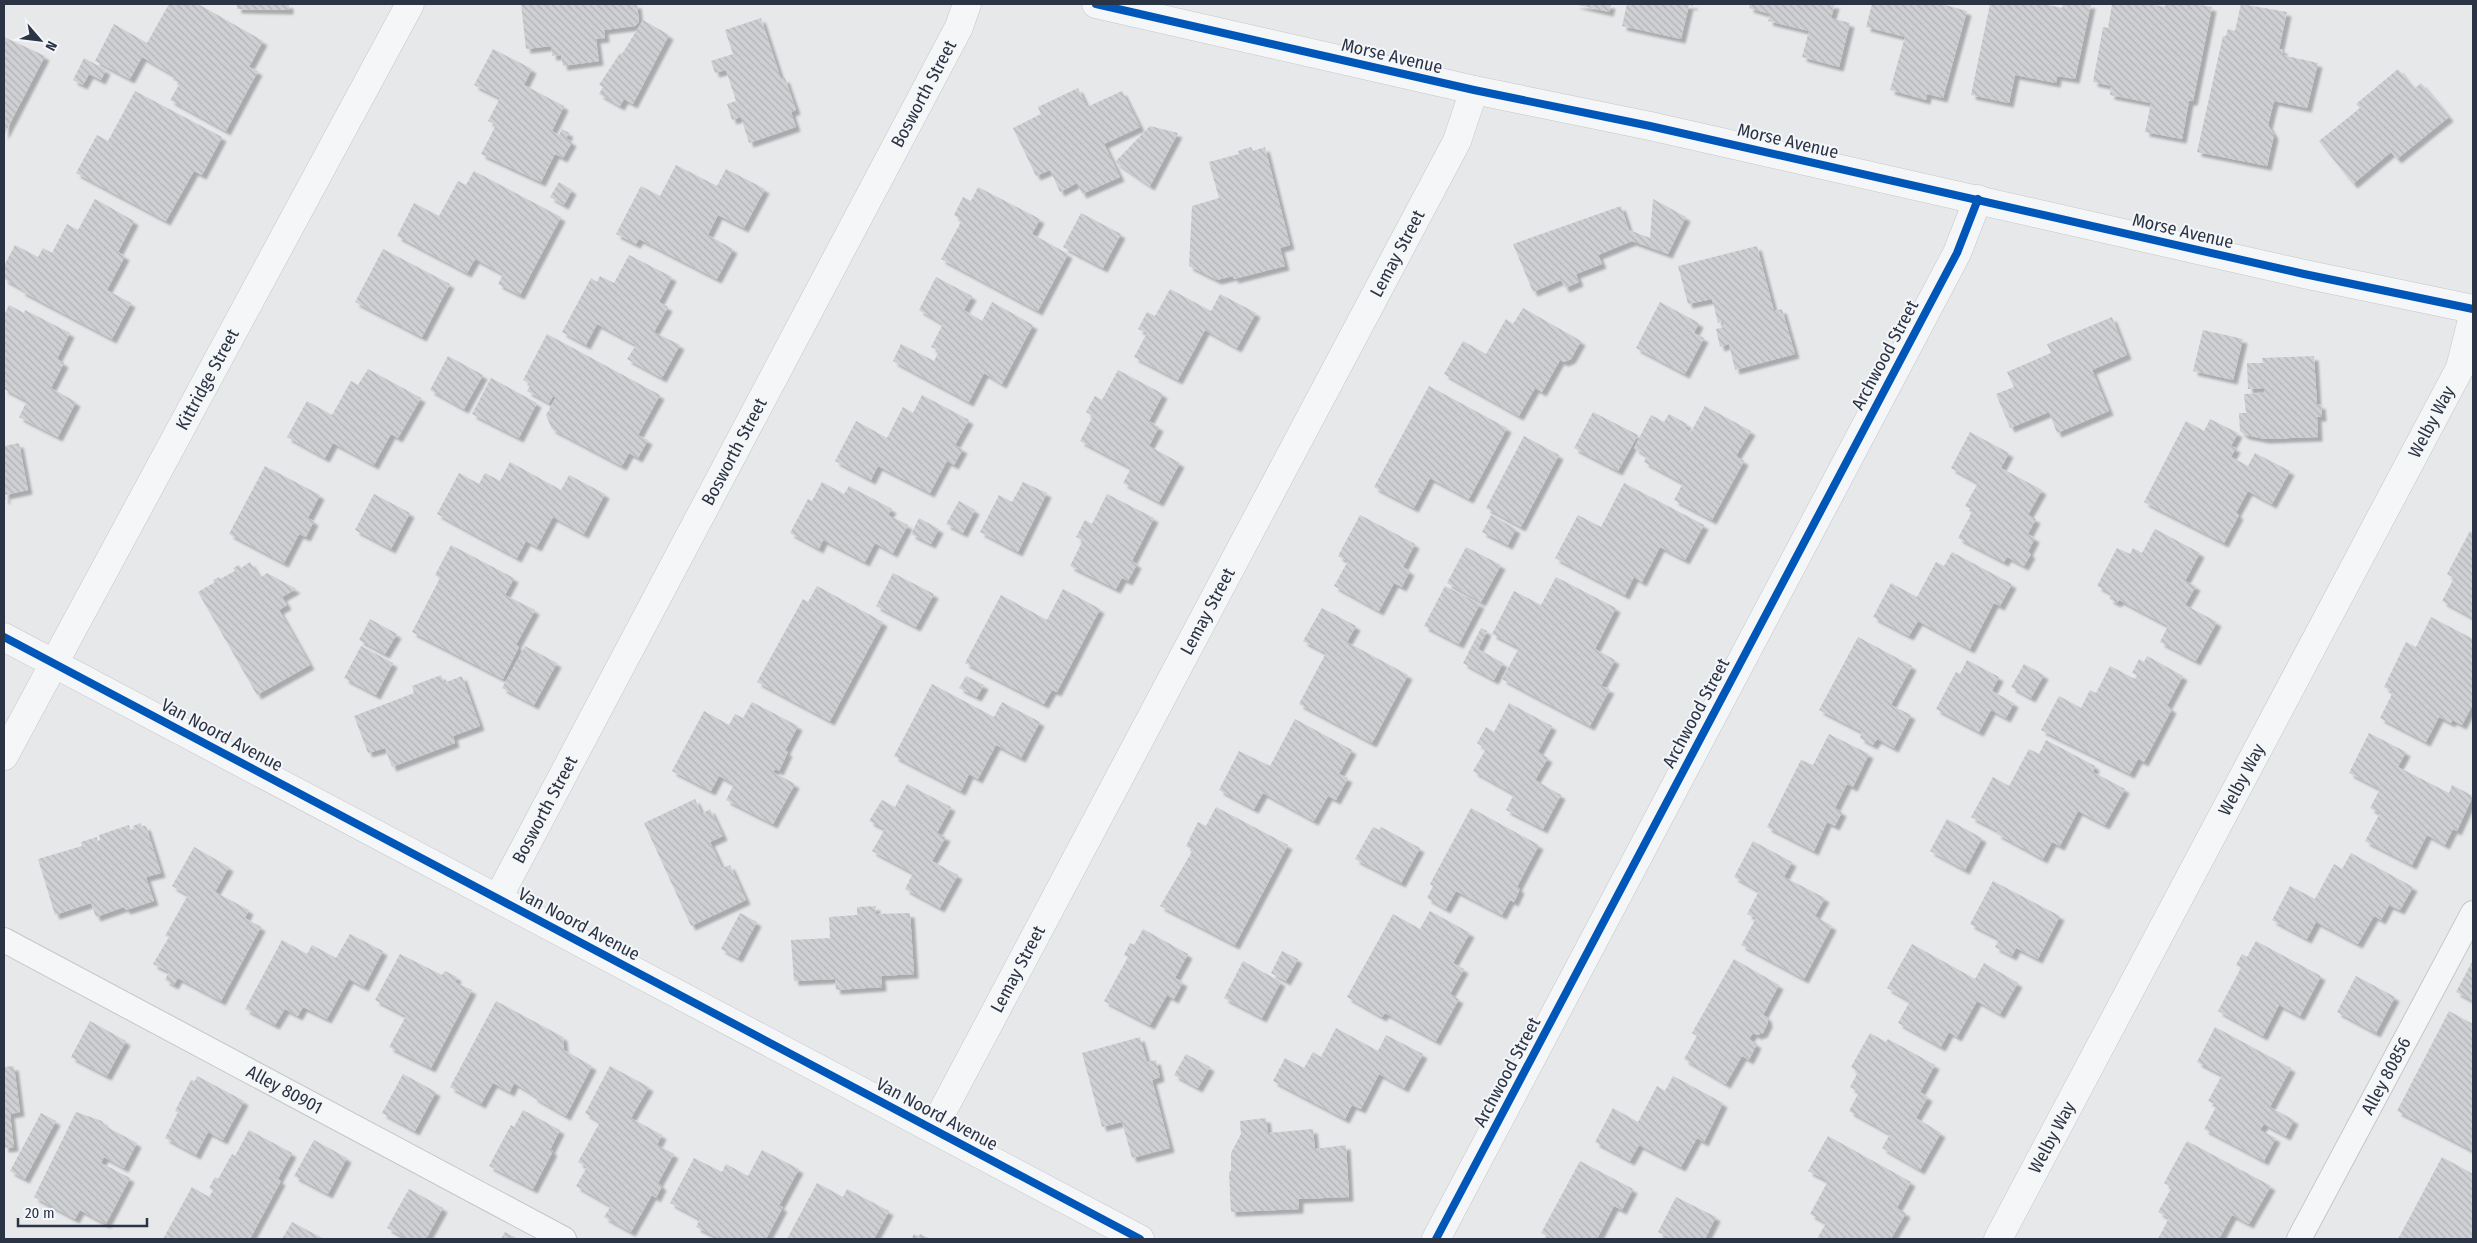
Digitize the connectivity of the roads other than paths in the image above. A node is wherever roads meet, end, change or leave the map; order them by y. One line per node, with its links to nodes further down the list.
1 (410, 4): 9 (street, Kittridge Street)
2 (967, 4): 11 (street, Bosworth Street)
3 (1096, 4): 4 (street, Morse Avenue)
4 (1474, 90): 5 (street, Morse Avenue); 14 (street, Lemay Street)
5 (1978, 199): 6 (street, Morse Avenue); 17 (street, Archwood Street)
6 (2473, 309)
7 (2473, 316): 18 (street, Welby Way)
8 (4, 637): 9 (street, Van Noord Avenue)
9 (53, 662): 10 (street, Kittridge Street); 11 (street, Van Noord Avenue)
10 (4, 756)
11 (498, 898): 14 (street, Van Noord Avenue)
12 (2473, 913): 19 (lane, Alley 80856)
13 (4, 940): 15 (lane, Alley 80901)
14 (933, 1129): 16 (street, Van Noord Avenue)
15 (564, 1239)
16 (1140, 1239)
17 (1436, 1239)
18 (1998, 1239)
19 (2299, 1239)

